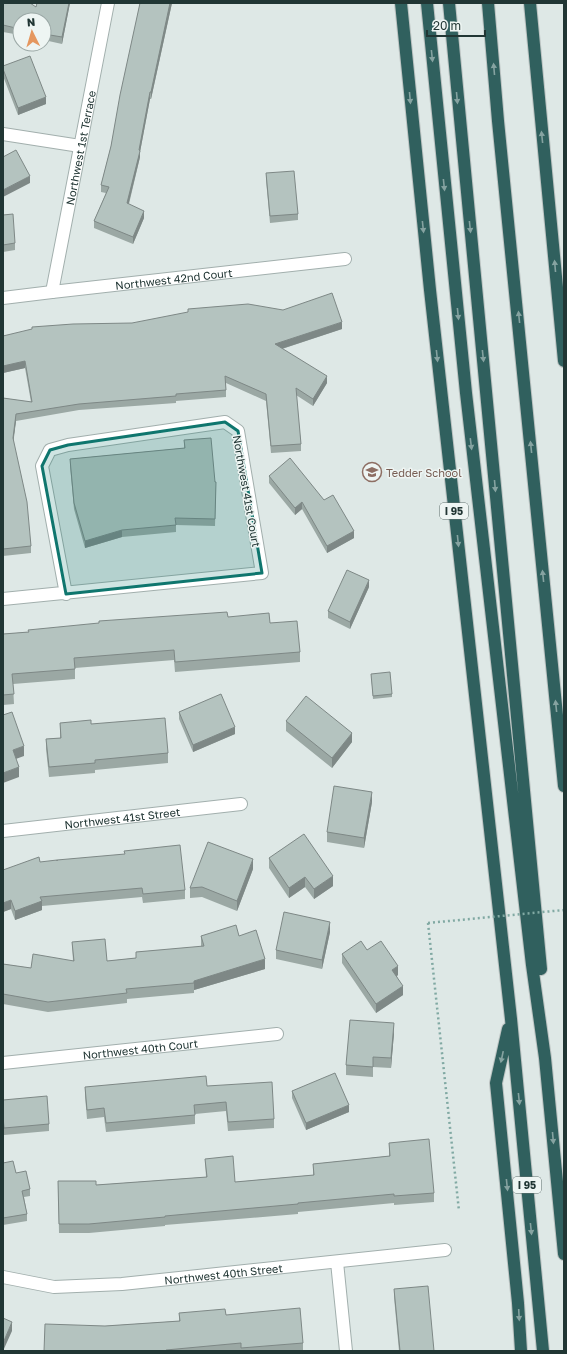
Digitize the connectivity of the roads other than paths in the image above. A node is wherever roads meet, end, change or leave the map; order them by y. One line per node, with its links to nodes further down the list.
1 (108, 3): 8 (street, Northwest 1st Terrace)
2 (401, 3): 18 (highway, I 95, one-way to 18)
3 (426, 3): 20 (highway, one-way to 20)
4 (449, 3): 20 (highway, one-way to 20)
5 (488, 3): 15 (highway, one-way to 5)
6 (530, 3): 12 (highway, one-way to 6)
7 (3, 134): 8 (street)
8 (80, 146): 10 (street, Northwest 1st Terrace)
9 (345, 259): 10 (street, Northwest 42nd Court)
10 (52, 292): 11 (street, Northwest 42nd Court)
11 (3, 298)
12 (564, 361)
13 (66, 594): 13 (street, Northwest 41st Court); 14 (street, Northwest 41st Court)
14 (3, 600)
15 (564, 786)
16 (241, 804): 17 (street, Northwest 41st Street)
17 (3, 831)
18 (511, 1018): 27 (highway, one-way to 27); 28 (highway, I 95, one-way to 28)
19 (277, 1034): 21 (street, Northwest 40th Court)
20 (545, 1058): 23 (highway, one-way to 23)
21 (3, 1063)
22 (445, 1250): 24 (street, Northwest 40th Street)
23 (564, 1254)
24 (337, 1262): 25 (street, Northwest 40th Street); 26 (street)
25 (3, 1277)
26 (346, 1351)
27 (521, 1351)
28 (543, 1351)

